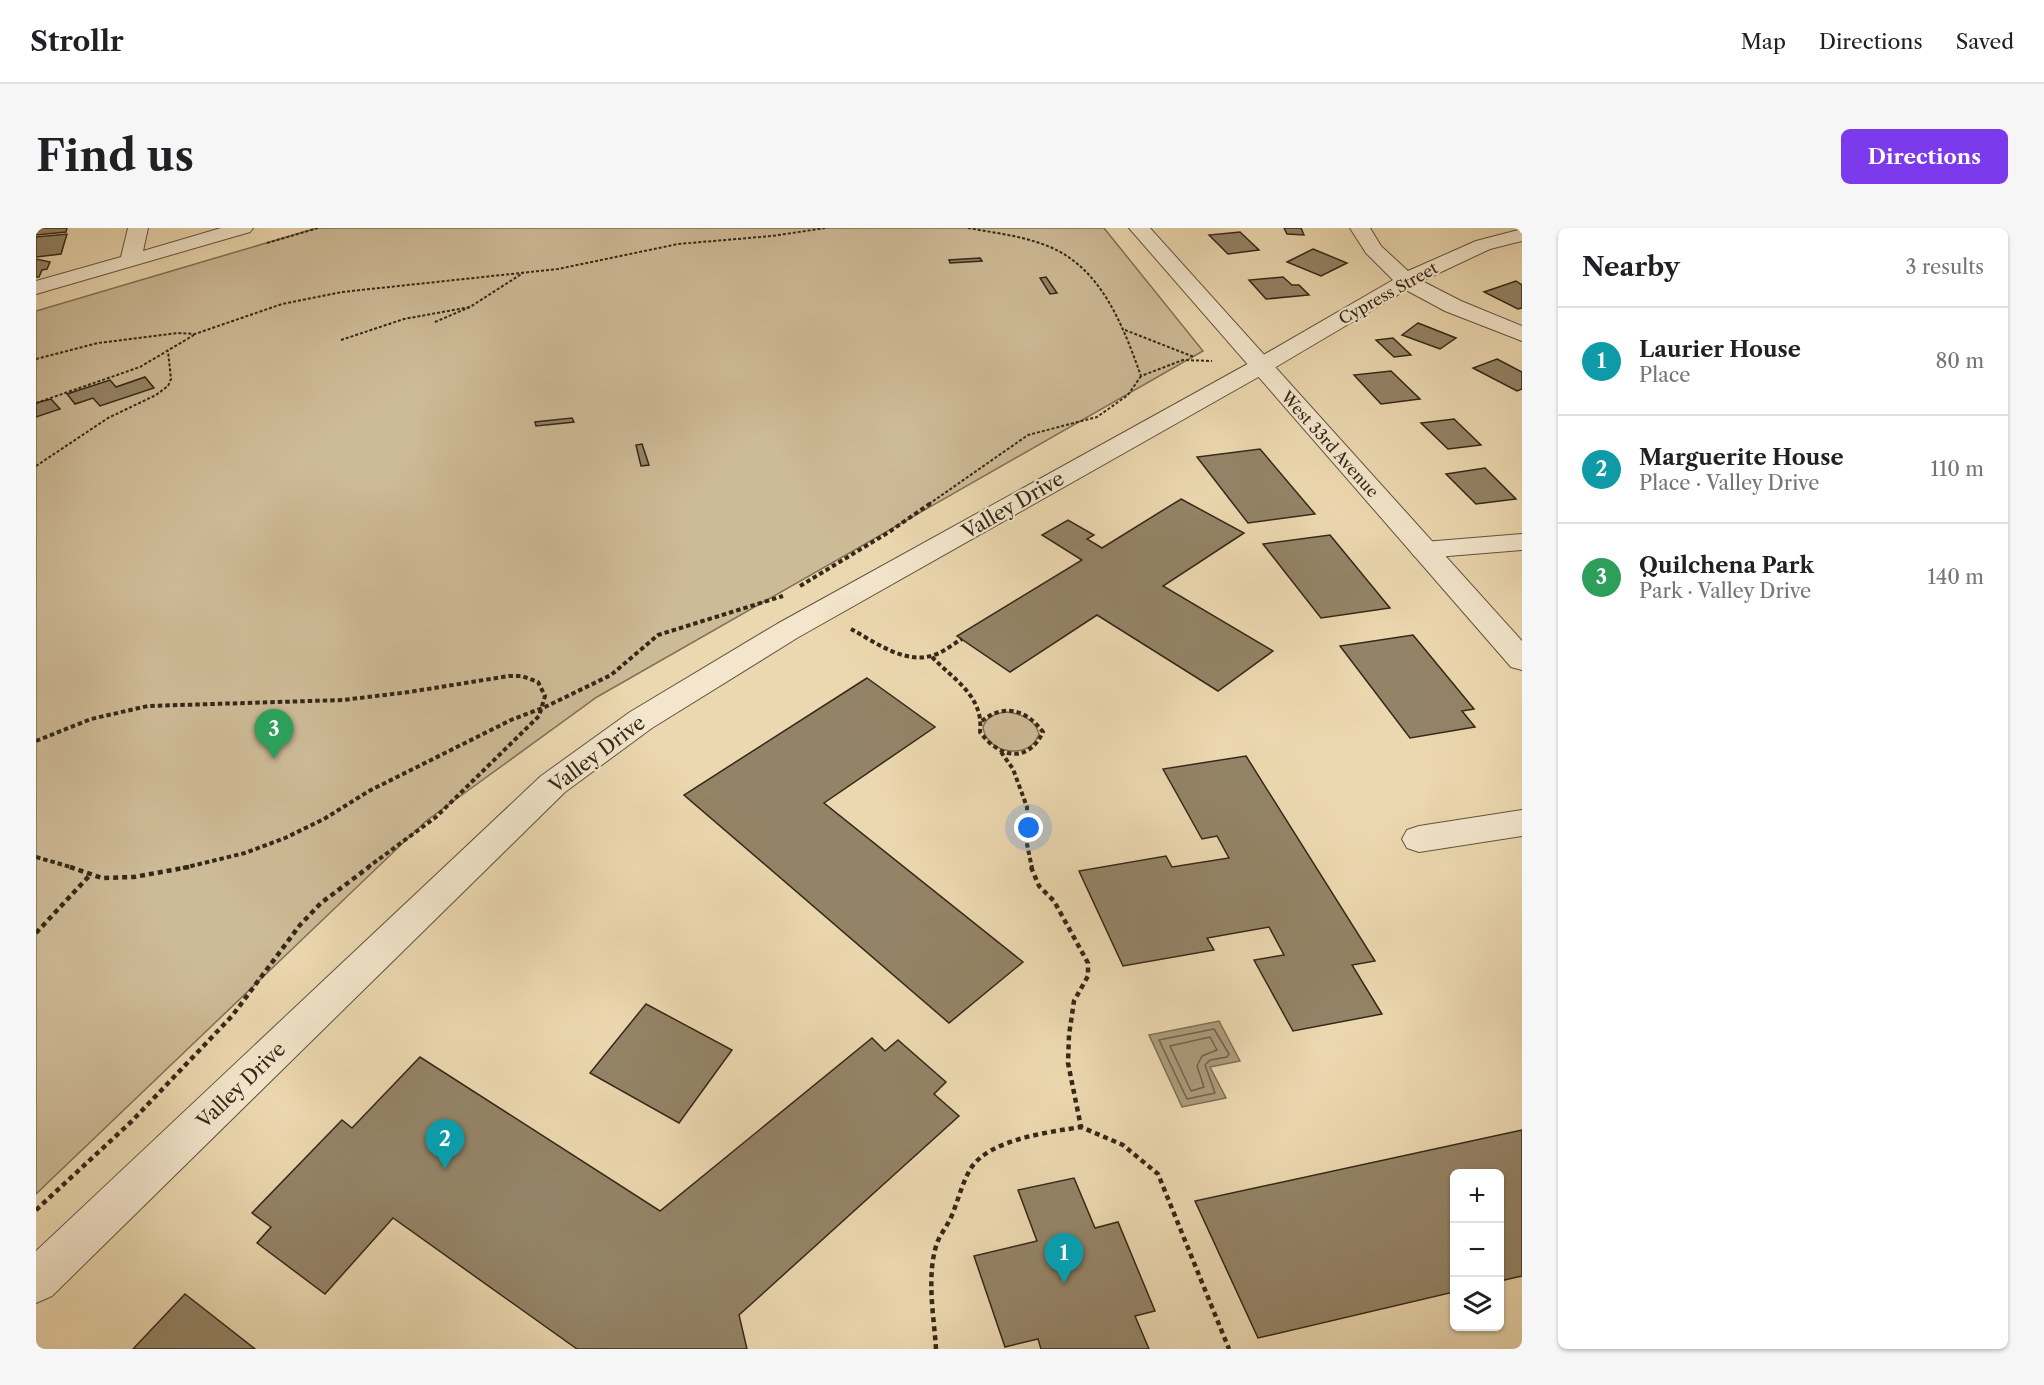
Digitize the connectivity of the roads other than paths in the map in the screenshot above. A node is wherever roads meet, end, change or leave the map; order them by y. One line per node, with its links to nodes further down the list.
1 (138, 228): 6 (street)
2 (243, 228): 6 (street)
3 (1139, 228): 10 (street, West 33rd Avenue)
4 (1360, 228): 7 (street)
5 (1522, 235): 7 (street, Cypress Street)
6 (130, 261): 8 (street)
7 (1408, 280): 9 (street); 10 (street, Cypress Street)
8 (36, 288)
9 (1522, 334)
10 (1261, 366): 12 (street, West 33rd Avenue); 16 (street, Valley Drive)
11 (1522, 542): 12 (street)
12 (1424, 550): 13 (street, West 33rd Avenue)
13 (1522, 660)
14 (1522, 823): 15 (street)
15 (1419, 839)
16 (36, 1281)

